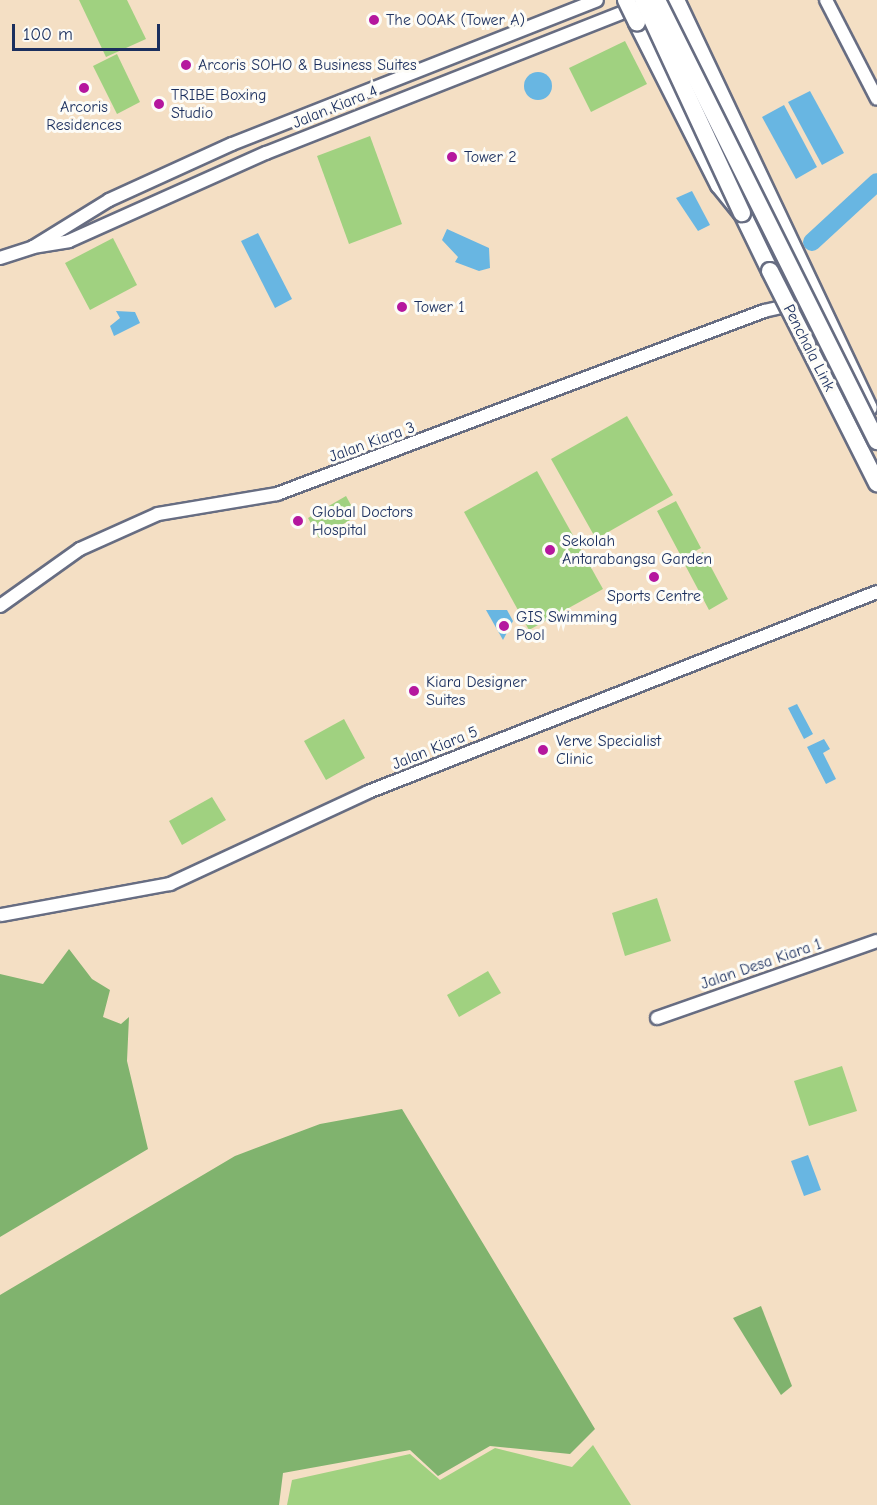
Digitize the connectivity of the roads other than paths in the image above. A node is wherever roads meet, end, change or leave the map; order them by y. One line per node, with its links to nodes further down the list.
1 (597, 0): 9 (street, Jalan Kiara 4)
2 (626, 0): 10 (highway, bridge)
3 (643, 0): 10 (highway, bridge)
4 (650, 0): 11 (street, Jalan Kiara 4)
5 (657, 0): 16 (highway, bridge)
6 (676, 0): 15 (highway)
7 (826, 0): 8 (street)
8 (877, 99)
9 (109, 200): 11 (street); 12 (street, Jalan Kiara 4)
10 (742, 213): 17 (highway, Penchala Link, bridge)
11 (117, 218): 12 (street, Jalan Kiara 4)
12 (33, 247): 13 (street, Jalan Kiara 4)
13 (0, 258)
14 (801, 296): 19 (street, Jalan Kiara 3)
15 (877, 424)
16 (873, 444)
17 (877, 483)
18 (877, 592): 20 (street, Jalan Kiara 5)
19 (0, 606)
20 (1, 915)
21 (877, 941): 22 (street, Jalan Desa Kiara 1)
22 (657, 1018)

